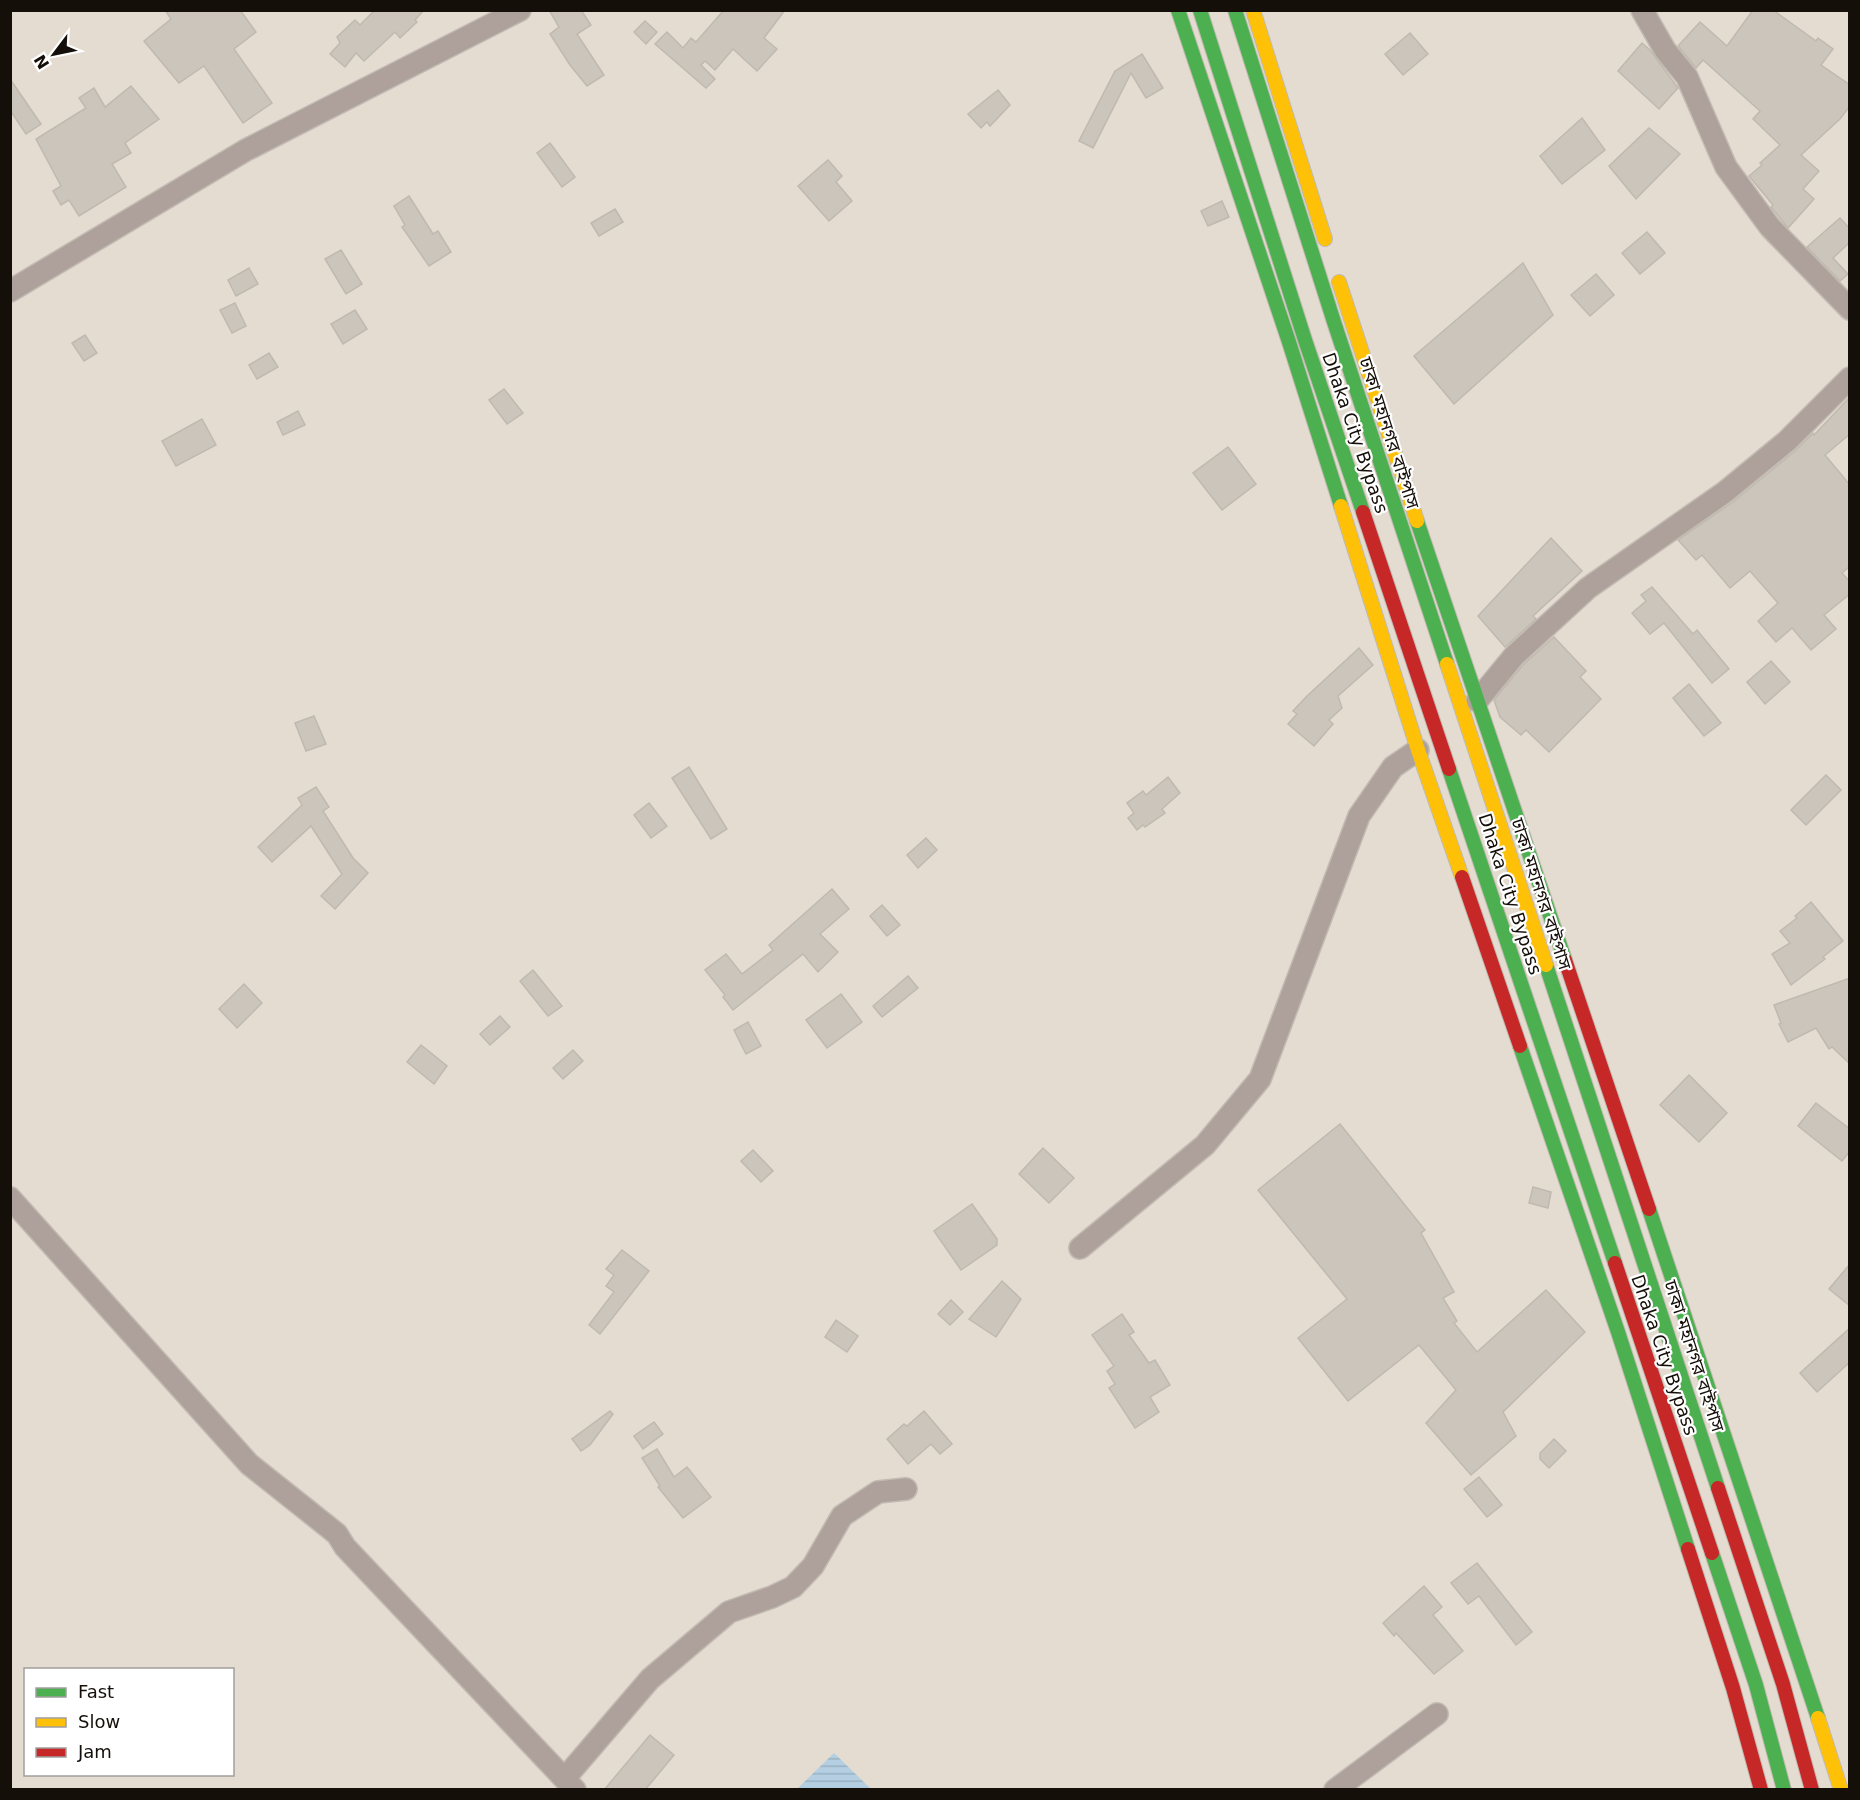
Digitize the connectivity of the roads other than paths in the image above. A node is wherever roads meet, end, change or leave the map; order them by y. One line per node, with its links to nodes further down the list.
1 (520, 10): 9 (street)
2 (1178, 10): 13 (main road)
3 (1200, 10): 21 (main road, Dhaka City Bypass)
4 (1235, 10): 22 (main road, ঢাকা মহানগর বাইপাস)
5 (1252, 10): 7 (main road)
6 (1642, 10): 10 (street)
7 (1328, 248)
8 (1335, 271): 12 (main road)
9 (10, 291)
10 (1850, 309)
11 (1850, 378): 12 (street)
12 (1477, 701): 23 (main road)
13 (1418, 750): 15 (street); 20 (main road)
14 (10, 1198): 18 (street)
15 (1080, 1248)
16 (906, 1489): 18 (street)
17 (1437, 1714): 19 (street)
18 (570, 1784)
19 (1335, 1790)
20 (1761, 1790)
21 (1784, 1790)
22 (1812, 1790)
23 (1841, 1790)

